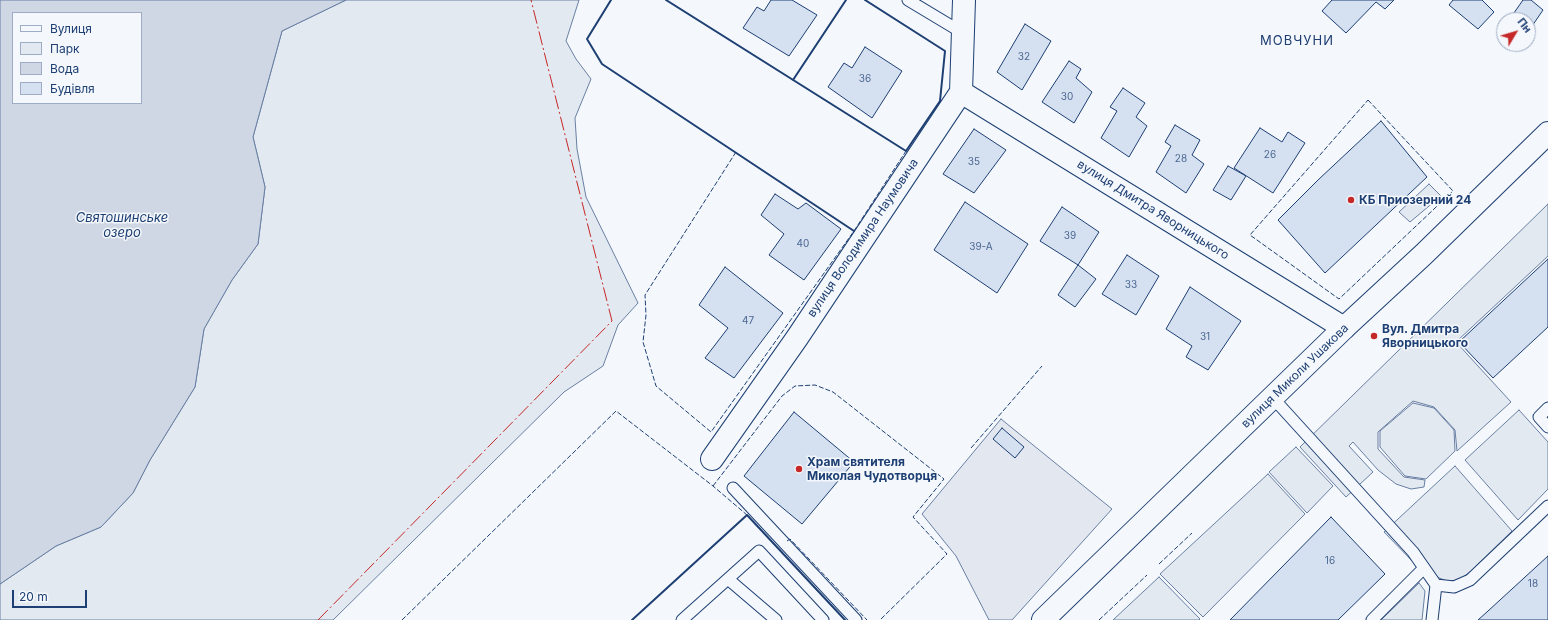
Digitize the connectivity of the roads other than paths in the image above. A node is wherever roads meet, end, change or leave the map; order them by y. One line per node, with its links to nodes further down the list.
1 (908, 0): 3 (lane)
2 (964, 0): 3 (street)
3 (963, 33): 4 (street)
4 (961, 92): 6 (street, вулиця Дмитра Яворницького); 10 (street, вулиця Володимира Наумовича)
5 (1548, 133): 6 (street, вулиця Миколи Ушакова)
6 (1344, 328): 7 (street, вулиця Миколи Ушакова)
7 (1273, 398): 13 (lane); 20 (street, вулиця Миколи Ушакова)
8 (1548, 408): 9 (lane)
9 (1548, 427)
10 (712, 459)
11 (733, 488): 19 (lane)
12 (1548, 506): 15 (lane)
13 (1423, 568): 15 (lane); 21 (lane)
14 (728, 579): 16 (lane); 17 (lane); 18 (lane)
15 (1436, 585): 22 (lane)
16 (682, 620)
17 (776, 620)
18 (823, 620)
19 (856, 620)
20 (1043, 620)
21 (1372, 620)
22 (1432, 620)

